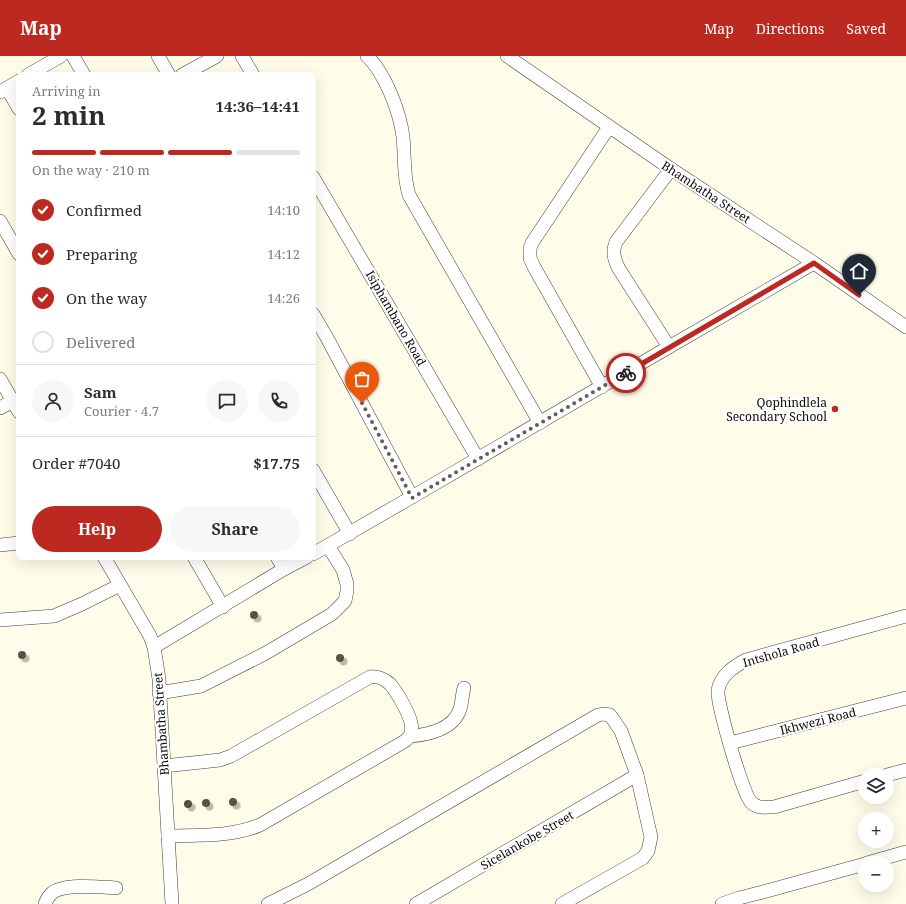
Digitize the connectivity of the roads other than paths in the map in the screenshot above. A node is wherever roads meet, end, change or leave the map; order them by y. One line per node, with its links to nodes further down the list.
1 (61, 56): 8 (street)
2 (73, 56): 9 (street)
3 (158, 56): 10 (street)
4 (217, 56): 11 (street)
5 (242, 56): 12 (street)
6 (367, 56): 29 (street)
7 (507, 56): 16 (street, Bhambatha Street)
8 (33, 72)
9 (82, 72)
10 (168, 72)
11 (188, 72)
12 (251, 72)
13 (16, 83): 14 (street)
14 (4, 90): 15 (street)
15 (16, 105)
16 (609, 126): 17 (street, Bhambatha Street); 26 (street)
17 (671, 169): 21 (street, Bhambatha Street); 24 (street)
18 (316, 182): 30 (street, Isiphambano Road)
19 (0, 221): 20 (street)
20 (16, 249)
21 (814, 263): 23 (street, Bhambatha Street); 24 (street)
22 (316, 319): 32 (street)
23 (906, 327)
24 (669, 347): 26 (street)
25 (0, 379): 27 (street)
26 (602, 387): 29 (street)
27 (16, 406): 28 (street)
28 (0, 408)
29 (540, 423): 30 (street)
30 (478, 459): 32 (street)
31 (316, 475): 33 (street)
32 (412, 498): 33 (street)
33 (350, 534): 36 (street)
34 (16, 543): 35 (street)
35 (0, 546)
36 (328, 546): 37 (street); 49 (street)
37 (316, 552)
38 (106, 560): 43 (street, Bhambatha Street)
39 (196, 560): 44 (street)
40 (279, 560): 42 (street)
41 (301, 560): 42 (street)
42 (284, 569): 44 (street)
43 (120, 585): 46 (street); 47 (street, Bhambatha Street)
44 (223, 606): 47 (street)
45 (906, 616): 52 (street, Intshola Road)
46 (0, 620)
47 (154, 647): 49 (street, Bhambatha Street)
48 (464, 688): 51 (street)
49 (159, 693): 53 (street, Bhambatha Street)
50 (906, 698): 52 (street, Ikhwezi Road)
51 (410, 736): 53 (street); 58 (street)
52 (730, 743): 57 (street, Intshola Road)
53 (164, 766): 58 (street, Bhambatha Street)
54 (906, 770): 55 (street)
55 (894, 773)
56 (637, 775): 65 (street); 66 (street, Sicelankobe Street); 67 (street)
57 (858, 783)
58 (168, 836): 64 (street, Bhambatha Street)
59 (906, 852): 60 (street)
60 (891, 856)
61 (858, 865): 68 (street)
62 (116, 888): 63 (street)
63 (45, 904)
64 (172, 904)
65 (268, 904)
66 (416, 904)
67 (562, 904)
68 (722, 904)

